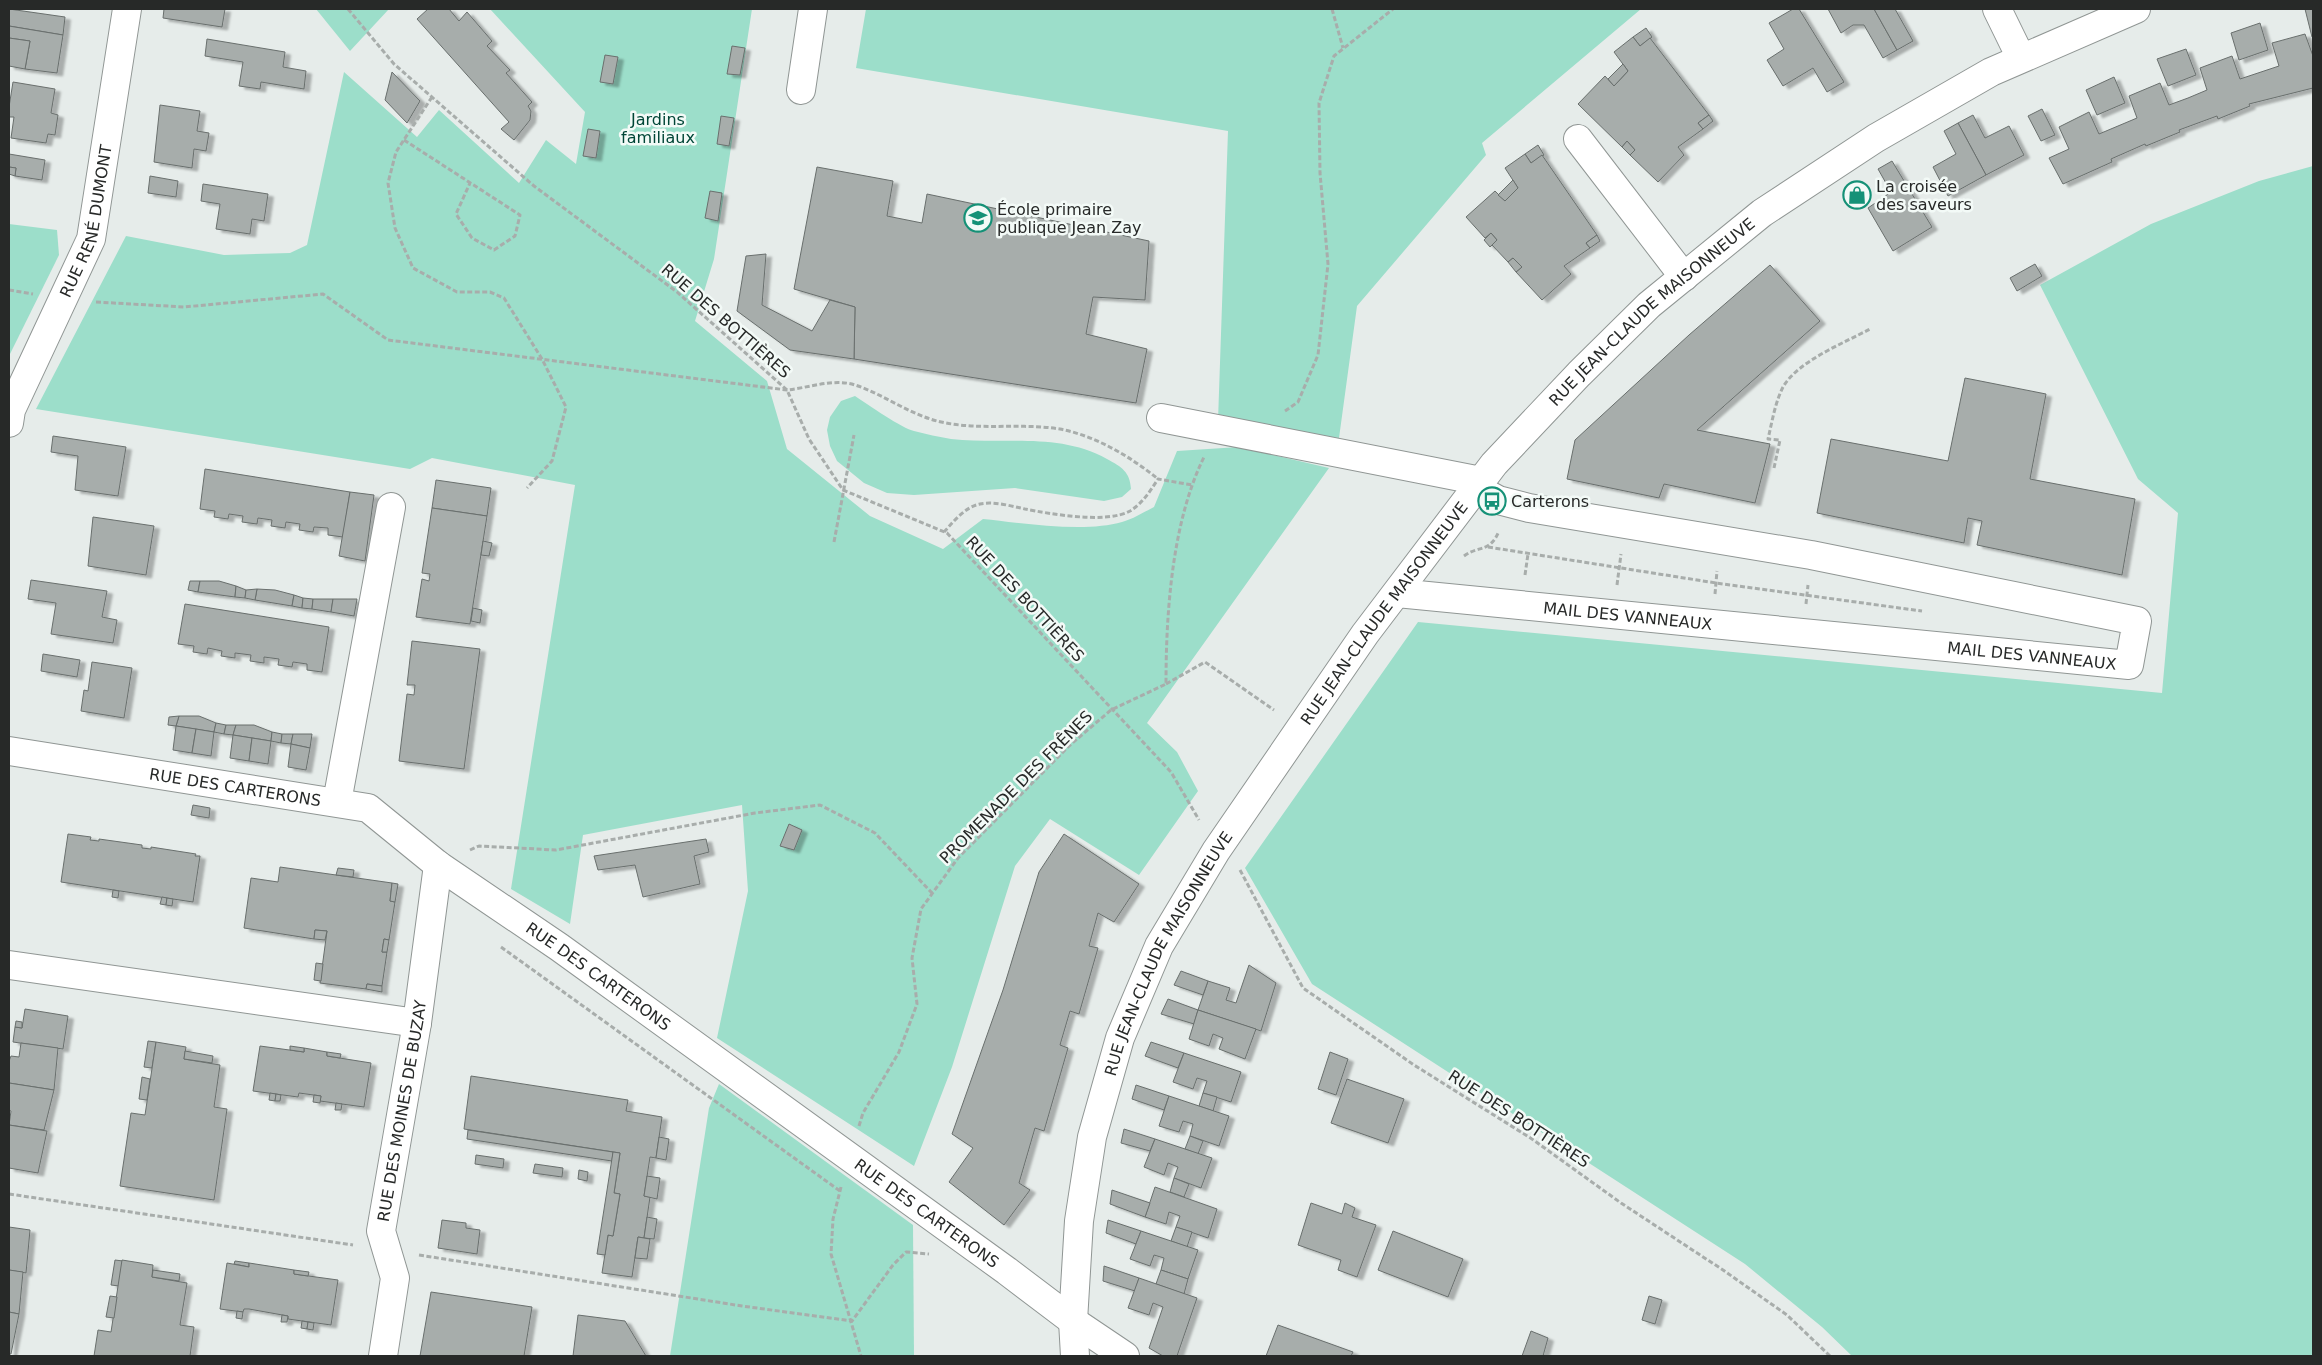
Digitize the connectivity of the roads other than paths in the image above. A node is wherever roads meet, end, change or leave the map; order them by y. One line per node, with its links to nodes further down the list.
1 (127, 9): 10 (street, RUE RENÉ DUMONT)
2 (813, 9): 6 (street)
3 (1997, 9): 5 (street)
4 (2136, 9): 5 (street, RUE JEAN-CLAUDE MAISONNEUVE)
5 (2021, 58): 8 (street, RUE JEAN-CLAUDE MAISONNEUVE)
6 (801, 90)
7 (1578, 139): 8 (street)
8 (1684, 277): 11 (street, RUE JEAN-CLAUDE MAISONNEUVE)
9 (1161, 418): 11 (street, MAIL DES VANNEAUX)
10 (9, 423)
11 (1479, 485): 13 (street, RUE JEAN-CLAUDE MAISONNEUVE); 13 (street, MAIL DES VANNEAUX)
12 (391, 508): 15 (street)
13 (1397, 593): 19 (street, RUE JEAN-CLAUDE MAISONNEUVE)
14 (9, 752): 15 (street, RUE DES CARTERONS)
15 (337, 802): 16 (street, RUE DES CARTERONS)
16 (438, 865): 18 (street, RUE DES MOINES DE BUZAY); 19 (street, RUE DES CARTERONS)
17 (9, 965): 18 (street)
18 (417, 1023): 20 (street, RUE DES MOINES DE BUZAY)
19 (1073, 1322): 21 (street, RUE JEAN-CLAUDE MAISONNEUVE); 22 (street, RUE DES CARTERONS)
20 (383, 1356)
21 (1075, 1356)
22 (1125, 1356)

